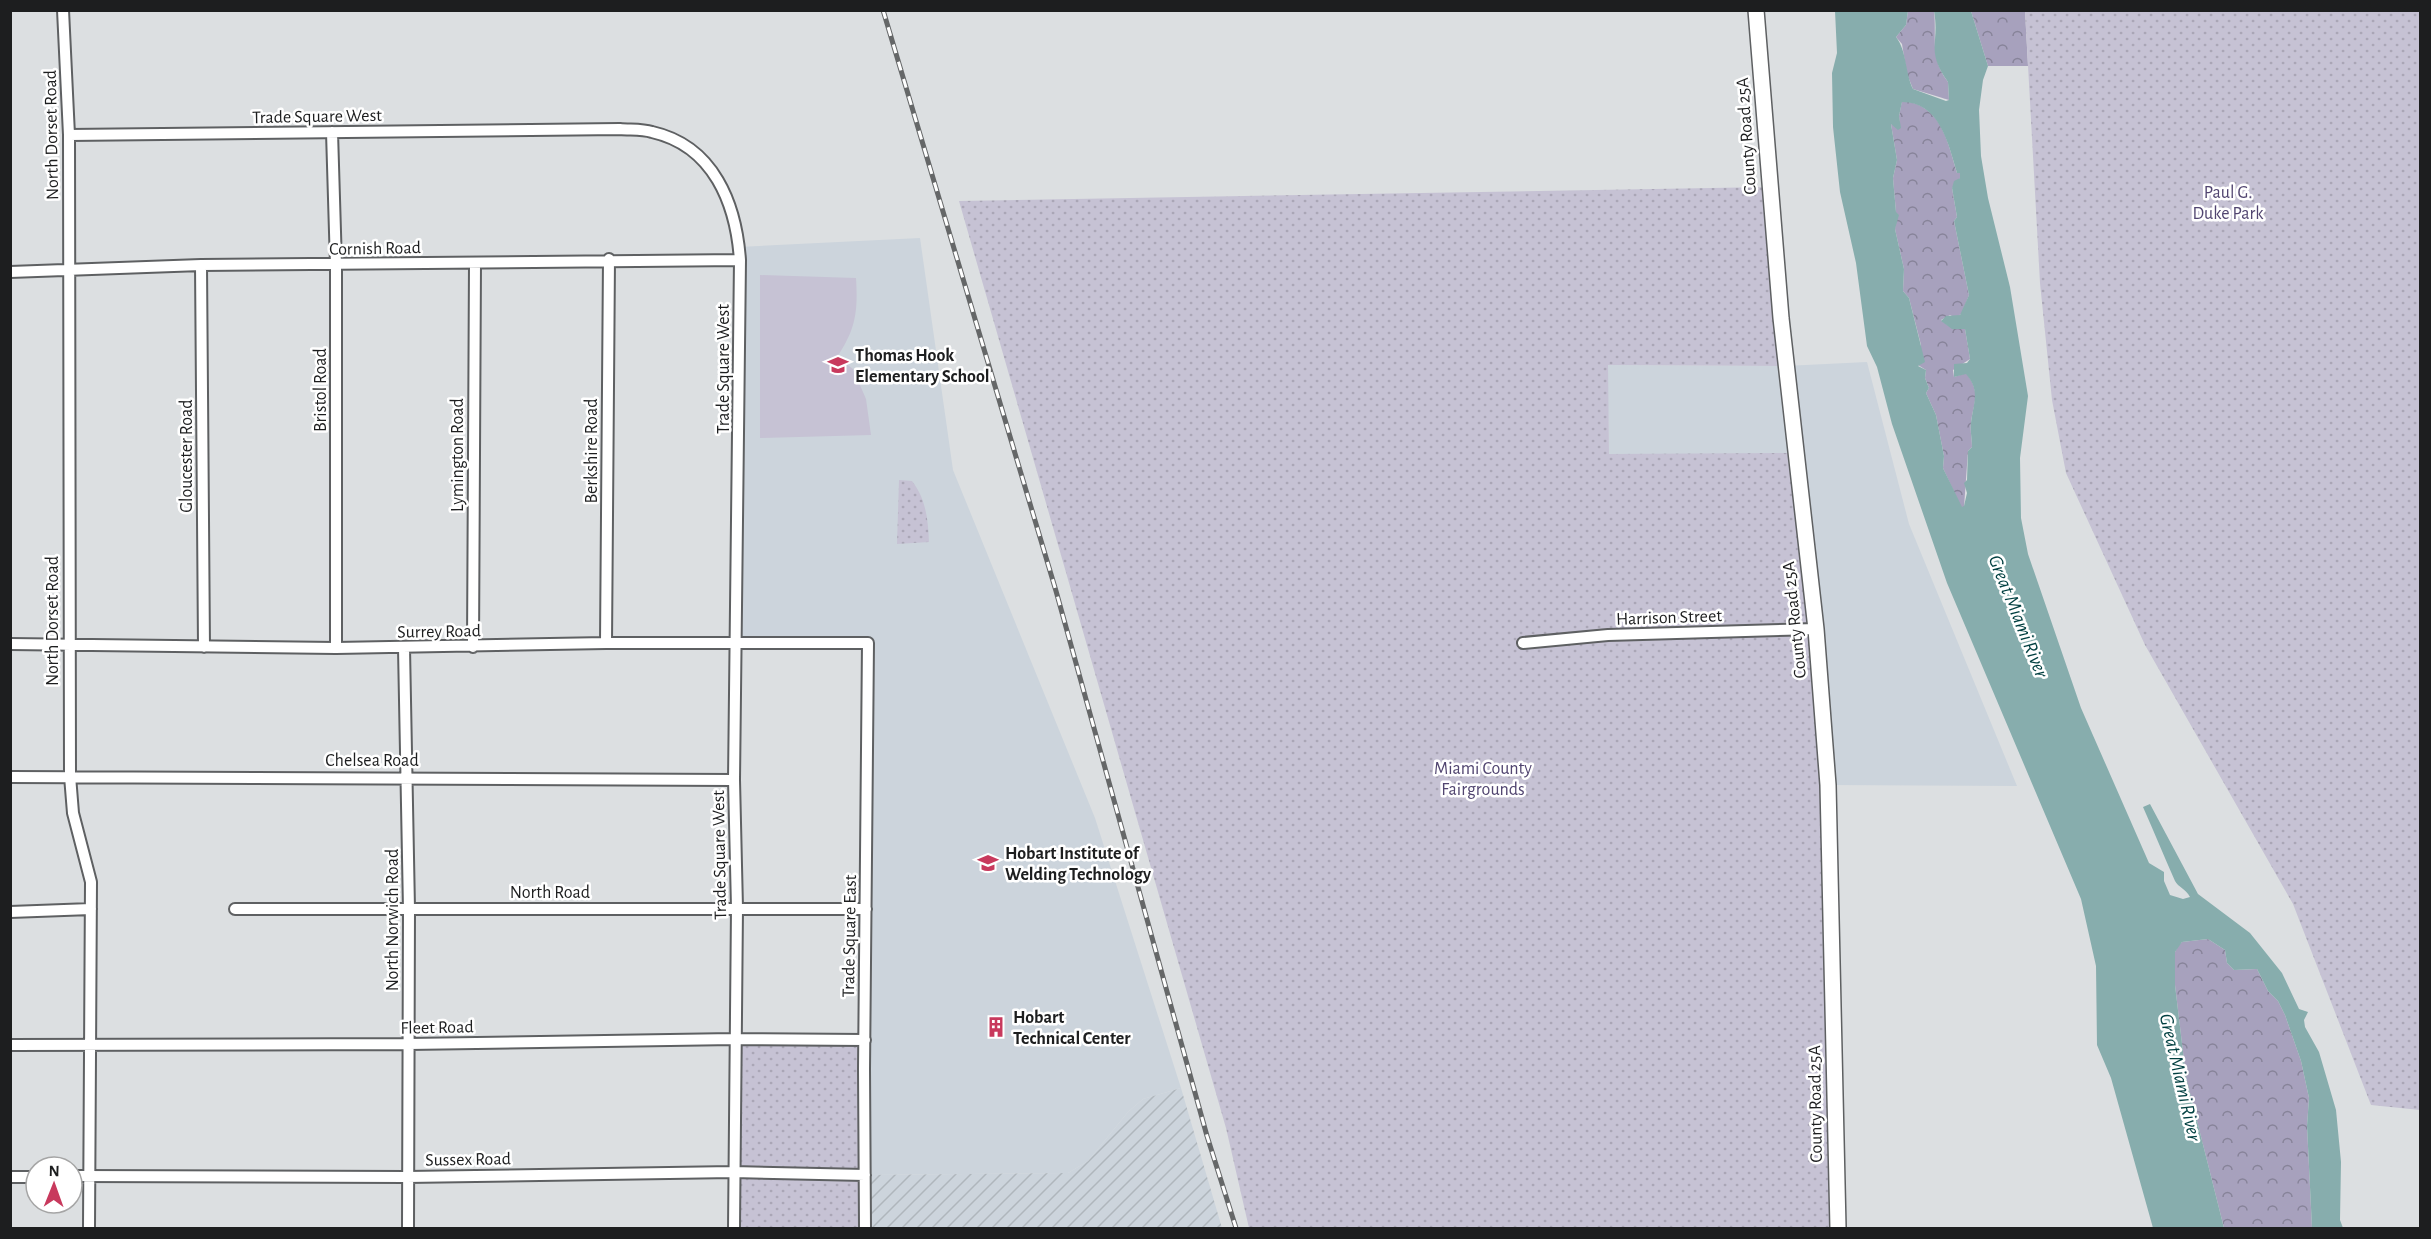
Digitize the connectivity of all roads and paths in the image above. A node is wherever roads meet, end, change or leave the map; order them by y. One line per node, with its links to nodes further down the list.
1 (63, 10): 4 (street, North Dorset Road)
2 (1756, 10): 12 (main road, County Road 25A)
3 (332, 132): 4 (street, Trade Square West); 6 (street, Trade Square West); 9 (street, Bristol Road)
4 (69, 135): 10 (street, North Dorset Road)
5 (609, 259): 6 (street, Cornish Road); 7 (street, Cornish Road); 14 (street, Berkshire Road)
6 (740, 260): 15 (street, Trade Square West)
7 (475, 263): 9 (street, Cornish Road); 20 (street, Lymington Road)
8 (201, 265): 9 (street, Cornish Road); 10 (street, Cornish Road); 19 (street, Gloucester Road)
9 (336, 265): 21 (street, Bristol Road)
10 (69, 271): 11 (street, Cornish Road); 13 (street, North Dorset Road)
11 (10, 272)
12 (1816, 629): 17 (street, Harrison Street); 47 (main road, County Road 25A)
13 (68, 643): 18 (street, Surrey Road); 19 (street, Surrey Road); 23 (street, North Dorset Road)
14 (606, 643): 15 (street, Surrey Road); 20 (street, Surrey Road)
15 (737, 643): 16 (street, Surrey Road); 26 (street, Trade Square West)
16 (868, 643): 31 (street, Trade Square East)
17 (1523, 643)
18 (10, 644)
19 (204, 647): 21 (street, Surrey Road)
20 (473, 647): 22 (street, Surrey Road)
21 (336, 648): 22 (street, Surrey Road)
22 (404, 648): 25 (street, North Norwich Road)
23 (70, 776): 24 (street, Chelsea Road); 25 (street, Chelsea Road); 28 (street, North Dorset Road)
24 (10, 777)
25 (407, 777): 26 (street, Chelsea Road); 30 (street, North Norwich Road)
26 (734, 780): 27 (street, Trade Square West)
27 (737, 908): 30 (street, North Road); 31 (street, North Road); 33 (street, Trade Square West)
28 (91, 909): 32 (street); 35 (street, North Dorset Road)
29 (234, 909): 30 (street, North Road)
30 (409, 909): 36 (street, North Norwich Road)
31 (867, 909): 34 (street, Trade Square East)
32 (10, 912)
33 (734, 1039): 34 (street, Fleet Road); 36 (street, Fleet Road); 38 (street, Trade Square West)
34 (865, 1040): 39 (street, Trade Square East)
35 (90, 1044): 36 (street, Fleet Road); 37 (street, Fleet Road); 41 (street, North Dorset Road)
36 (409, 1044): 42 (street, North Norwich Road)
37 (10, 1045)
38 (733, 1172): 39 (street, Sussex Road); 42 (street, Sussex Road); 45 (street, Trade Square West)
39 (865, 1175): 46 (street, Trade Square East)
40 (84, 1176): 41 (street, Sussex Road)
41 (90, 1176): 42 (street, Sussex Road); 43 (street, North Dorset Road)
42 (407, 1177): 44 (street, North Norwich Road)
43 (89, 1228)
44 (408, 1228)
45 (734, 1228)
46 (865, 1228)
47 (1838, 1228)

